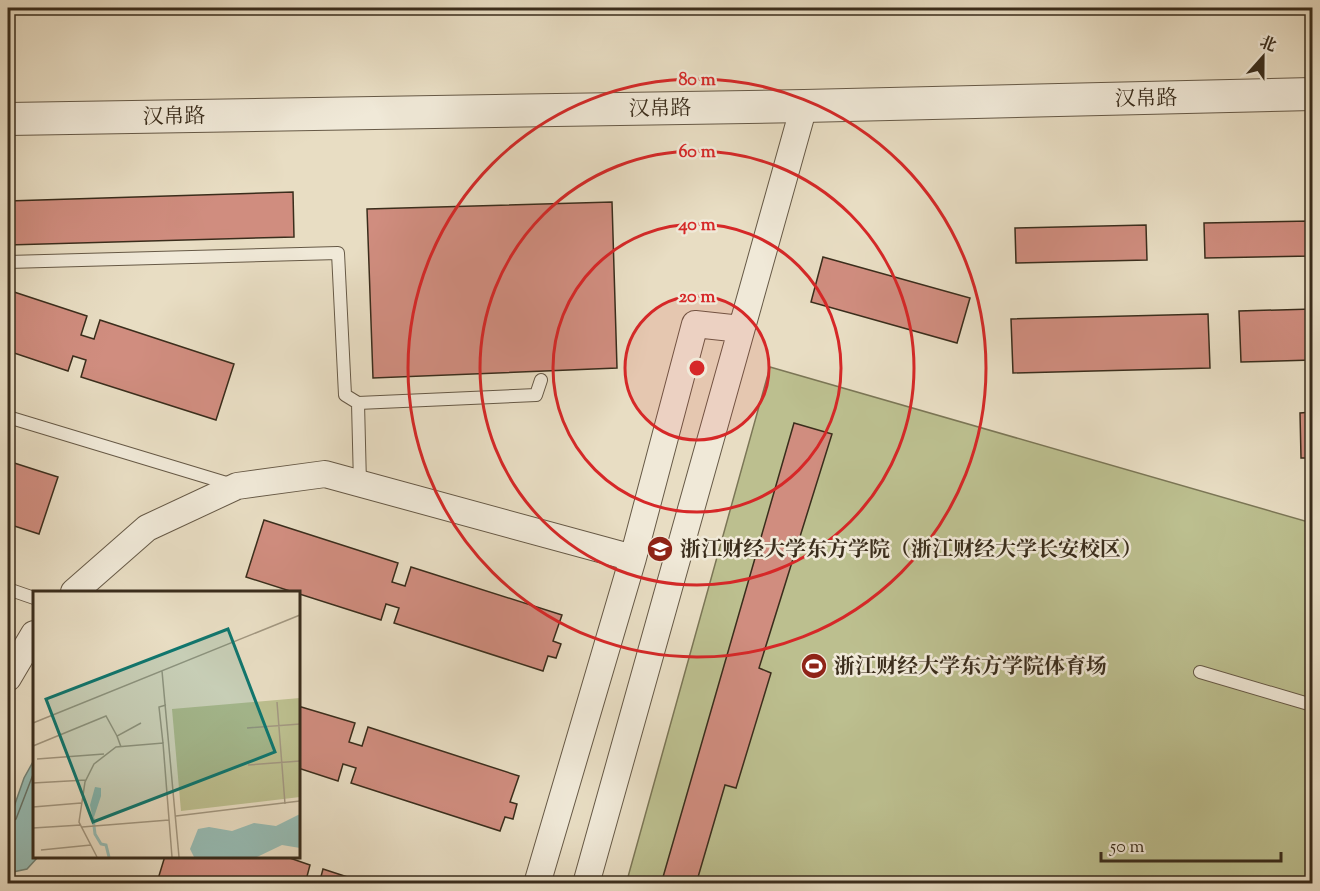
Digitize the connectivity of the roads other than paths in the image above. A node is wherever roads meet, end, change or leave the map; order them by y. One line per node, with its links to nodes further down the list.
1 (1312, 94): 2 (street, 汉帛路)
2 (804, 106): 3 (street, 汉帛路); 5 (street)
3 (8, 119)
4 (8, 262): 7 (lane)
5 (741, 328): 11 (street); 20 (street)
6 (541, 380): 7 (lane)
7 (358, 403): 9 (lane)
8 (8, 417): 10 (lane)
9 (360, 484): 10 (street); 11 (street)
10 (237, 486): 13 (street)
11 (633, 558): 19 (street)
12 (8, 590): 14 (lane)
13 (75, 591)
14 (33, 598)
15 (33, 636): 17 (street)
16 (1200, 672): 18 (lane)
17 (8, 678)
18 (1312, 705)
19 (537, 884)
20 (586, 884)

